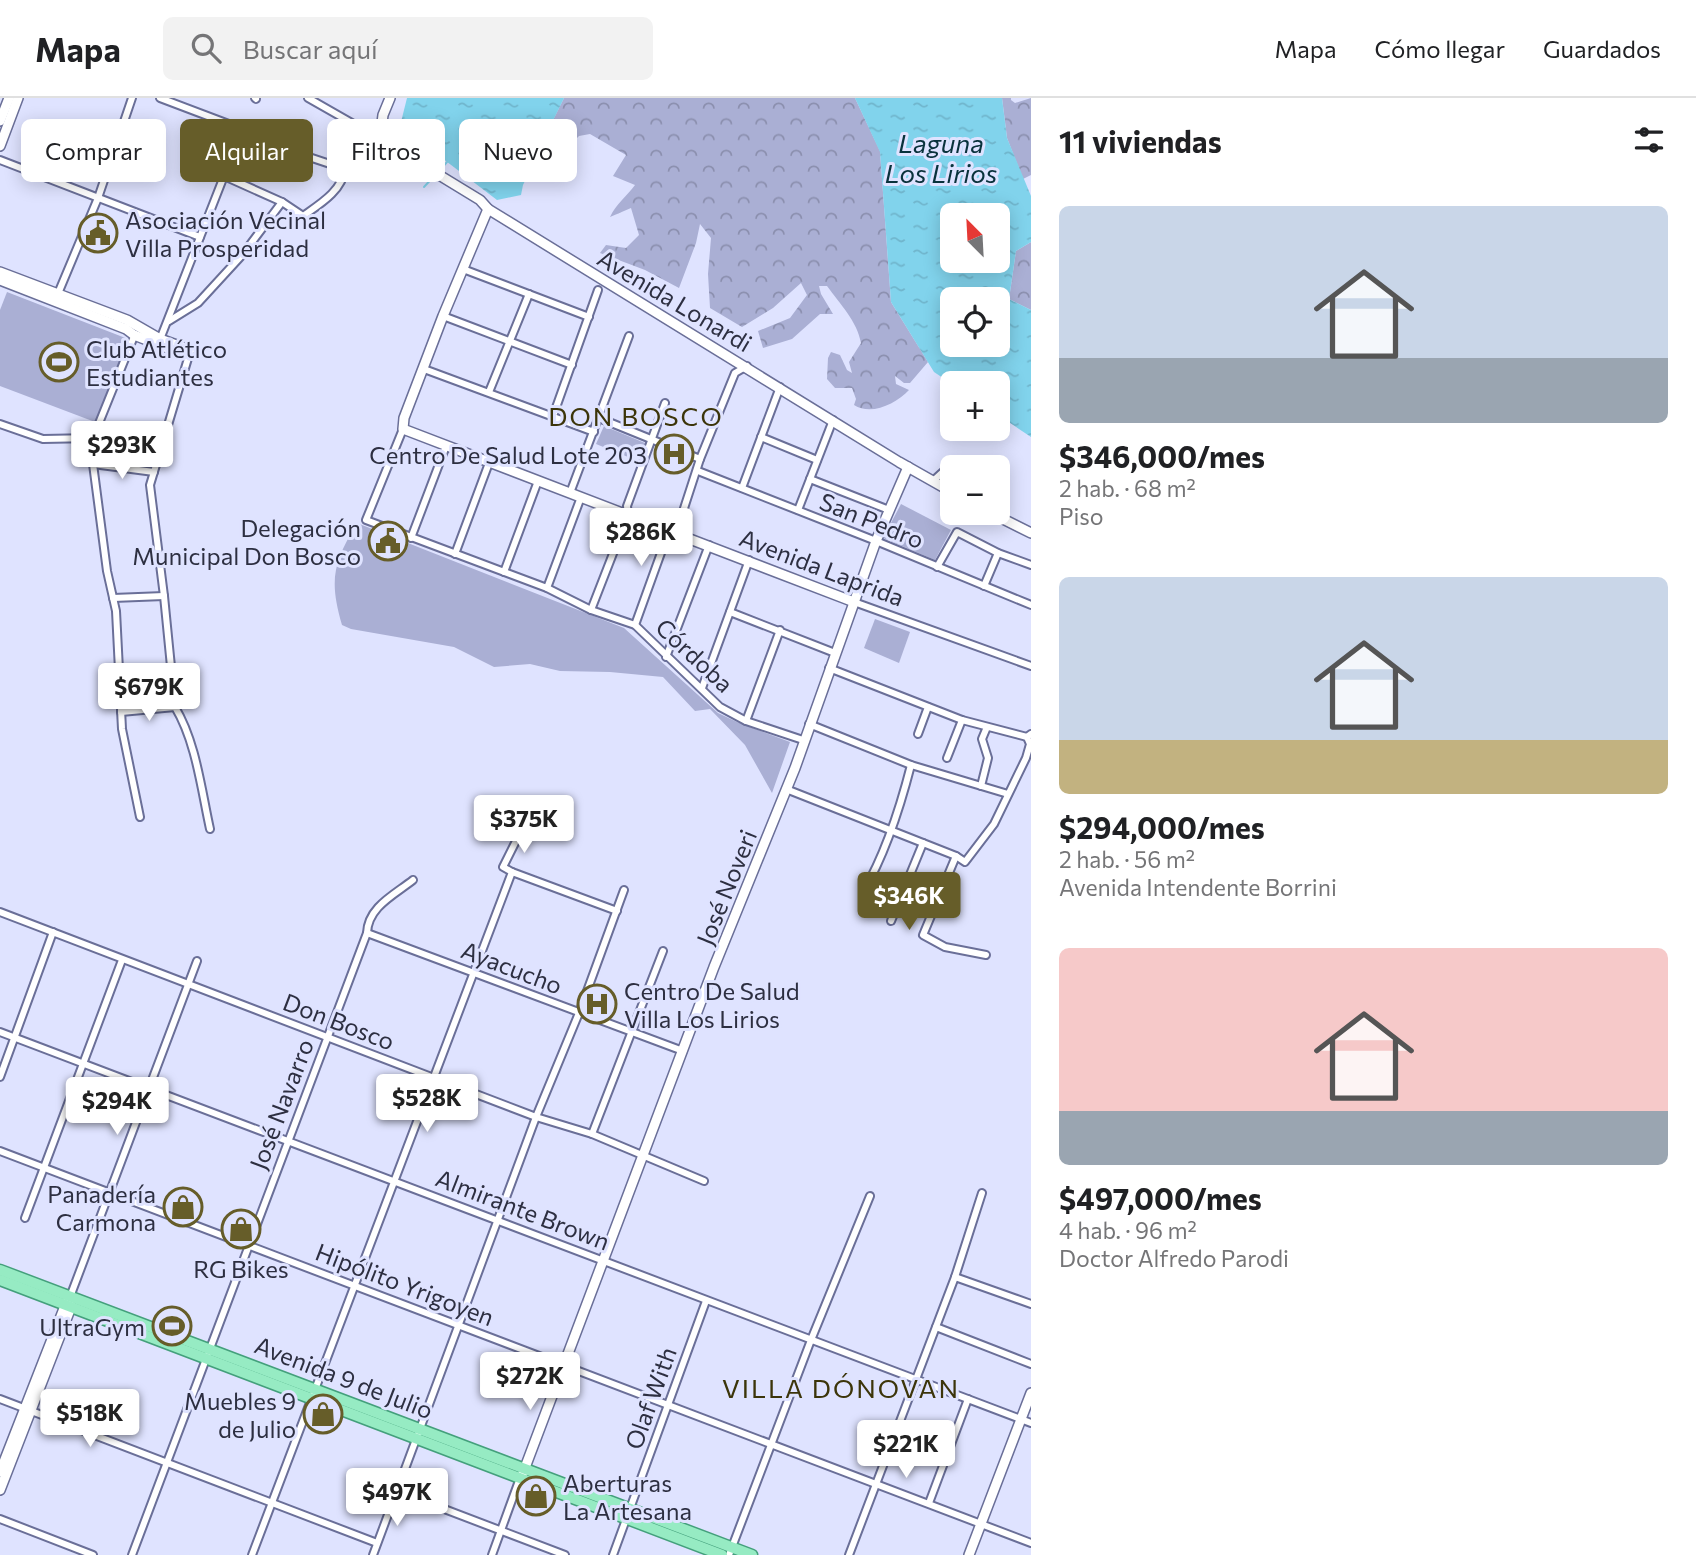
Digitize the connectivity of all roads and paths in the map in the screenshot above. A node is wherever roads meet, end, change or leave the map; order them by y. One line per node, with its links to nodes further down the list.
1 (9, 98): 10 (street)
2 (19, 98): 11 (street)
3 (132, 98): 17 (street)
4 (160, 98): 7 (street)
5 (308, 98): 8 (street)
6 (390, 98): 9 (street)
7 (216, 119)
8 (342, 119)
9 (382, 119)
10 (0, 121)
11 (0, 146)
12 (0, 160): 17 (street)
13 (445, 179): 19 (street, Avenida Lonardi)
14 (222, 182): 20 (street)
15 (237, 182): 18 (street)
16 (340, 182): 18 (street)
17 (97, 198): 20 (street); 26 (street)
18 (282, 202): 29 (street)
19 (488, 209): 21 (street); 36 (street, Avenida Lonardi)
20 (200, 237): 29 (street)
21 (463, 269): 25 (street); 27 (street)
22 (0, 272): 26 (street)
23 (0, 280): 26 (street)
24 (598, 290): 28 (street)
25 (529, 294): 28 (street); 32 (street)
26 (56, 297): 30 (street)
27 (443, 316): 32 (street); 37 (street)
28 (589, 317): 35 (street)
29 (168, 322): 33 (street)
30 (136, 331): 33 (street); 48 (street)
31 (629, 335): 42 (street)
32 (510, 341): 35 (street); 39 (street)
33 (159, 342): 34 (street)
34 (189, 353): 57 (street)
35 (572, 365): 41 (street)
36 (747, 366): 38 (street, Avenida Lonardi); 51 (street)
37 (424, 369): 39 (street); 45 (street)
38 (780, 387): 43 (street, Avenida Lonardi); 47 (street)
39 (489, 393): 41 (street)
40 (665, 403): 49 (street)
41 (553, 416): 46 (street)
42 (599, 418): 46 (street); 49 (street)
43 (834, 419): 52 (street); 55 (street, Avenida Lonardi)
44 (0, 424): 48 (street)
45 (403, 429): 50 (street, Avenida Laprida); 72 (street, Córdoba)
46 (594, 432): 64 (street)
47 (761, 437): 52 (street); 63 (street)
48 (93, 438): 54 (street)
49 (652, 438): 51 (street); 68 (street)
50 (446, 446): 53 (street, Avenida Laprida); 72 (street)
51 (701, 459): 56 (street)
52 (817, 460): 59 (street)
53 (489, 463): 60 (street, Avenida Laprida); 76 (street)
54 (93, 464): 57 (street); 84 (street)
55 (908, 467): 61 (street, Avenida Lonardi); 67 (street, José Noveri)
56 (698, 471): 63 (street, San Pedro); 70 (street)
57 (154, 472): 83 (street)
58 (940, 475): 61 (street)
59 (810, 479): 66 (street); 67 (street)
60 (538, 481): 64 (street, Avenida Laprida); 80 (street)
61 (933, 481): 62 (street, Avenida Lonardi)
62 (940, 485)
63 (742, 488): 66 (street, San Pedro)
64 (570, 493): 65 (street, Avenida Laprida)
65 (581, 497): 68 (street, Avenida Laprida); 82 (street)
66 (798, 510): 73 (street, San Pedro)
67 (890, 510): 73 (street, José Noveri)
68 (628, 515): 70 (street, Avenida Laprida); 87 (street)
69 (1010, 522): 71 (street)
70 (676, 533): 74 (street, Avenida Laprida); 89 (street)
71 (1031, 533)
72 (411, 538): 76 (street, Córdoba)
73 (876, 541): 79 (street, San Pedro); 85 (street, José Noveri)
74 (709, 545): 77 (street, Avenida Laprida); 92 (street)
75 (998, 553): 78 (street); 79 (street); 81 (street)
76 (455, 554): 80 (street, Córdoba)
77 (749, 561): 85 (street, Avenida Laprida); 88 (street)
78 (1031, 565)
79 (937, 567): 81 (street, San Pedro)
80 (503, 572): 82 (street, Córdoba)
81 (984, 586): 86 (street, San Pedro)
82 (547, 588): 87 (street, Córdoba)
83 (164, 596): 84 (street); 96 (street)
84 (113, 598): 98 (street)
85 (854, 601): 91 (street, José Noveri); 93 (street, Avenida Laprida)
86 (1031, 605)
87 (591, 610): 89 (street, Córdoba)
88 (730, 612): 90 (street); 95 (street)
89 (635, 625): 92 (street, Córdoba)
90 (780, 630): 91 (street); 100 (street)
91 (835, 653): 94 (street, José Noveri)
92 (666, 657): 95 (street, Córdoba)
93 (1031, 666)
94 (829, 668): 97 (street); 101 (street, José Noveri)
95 (702, 688): 100 (street, Córdoba)
96 (175, 706): 98 (street); 112 (street)
97 (928, 707): 99 (street); 103 (street)
98 (121, 712): 111 (street)
99 (962, 720): 102 (street); 106 (street)
100 (746, 721): 105 (street, Córdoba)
101 (809, 724): 105 (street, José Noveri); 107 (street)
102 (987, 727): 104 (street); 108 (street)
103 (918, 734)
104 (1029, 735): 110 (street)
105 (803, 740): 109 (street, José Noveri)
106 (947, 758)
107 (911, 765): 108 (street); 113 (street)
108 (981, 786): 110 (street)
109 (786, 789): 113 (street); 137 (street, José Noveri)
110 (1008, 794): 116 (street)
111 (140, 817)
112 (210, 829)
113 (891, 829): 115 (street); 120 (street)
114 (521, 831): 117 (street)
115 (923, 842): 116 (street); 123 (street)
116 (956, 856): 127 (street)
117 (512, 872): 121 (street); 130 (street)
118 (413, 880): 125 (street, José Navarro)
119 (624, 890): 121 (street)
120 (863, 892)
121 (617, 911): 132 (street)
122 (0, 912): 124 (street, Don Bosco)
123 (891, 920)
124 (53, 932): 128 (street, Don Bosco); 135 (street)
125 (367, 933): 130 (street, Ayacucho); 136 (street, José Navarro)
126 (663, 951): 134 (street)
127 (986, 955)
128 (122, 960): 131 (street, Don Bosco); 138 (street)
129 (197, 961): 131 (street)
130 (473, 973): 132 (street, Ayacucho); 140 (street)
131 (188, 986): 136 (street, Don Bosco); 141 (street)
132 (579, 1013): 134 (street, Ayacucho); 142 (street)
133 (0, 1032): 135 (street, Almirante Brown)
134 (630, 1032): 137 (street, Ayacucho); 143 (street)
135 (15, 1037): 138 (street, Almirante Brown); 139 (street)
136 (327, 1037): 140 (street, Don Bosco); 144 (street, José Navarro)
137 (683, 1051): 146 (street, José Noveri)
138 (82, 1063): 141 (street, Almirante Brown); 147 (street)
139 (0, 1077)
140 (432, 1078): 142 (street, Don Bosco); 148 (street)
141 (150, 1088): 144 (street, Almirante Brown); 150 (street)
142 (536, 1118): 143 (street, Don Bosco); 154 (street)
143 (592, 1134): 146 (street, Don Bosco)
144 (288, 1140): 148 (street, Almirante Brown); 155 (street, José Navarro)
145 (0, 1151): 147 (street, Hipólito Yrigoyen)
146 (645, 1155): 149 (street, Don Bosco); 156 (street, José Noveri)
147 (44, 1168): 150 (street, Hipólito Yrigoyen); 153 (street)
148 (395, 1181): 154 (street, Almirante Brown); 160 (street)
149 (704, 1181)
150 (110, 1192): 155 (street, Hipólito Yrigoyen); 162 (street)
151 (982, 1193): 158 (street)
152 (870, 1196): 166 (street)
153 (25, 1217)
154 (499, 1220): 156 (street, Almirante Brown); 164 (street)
155 (248, 1246): 160 (street, Hipólito Yrigoyen); 167 (street, José Navarro)
156 (603, 1261): 161 (street, Almirante Brown); 169 (street, José Noveri)
157 (0, 1270): 162 (main road, Avenida 9 de Julio)
158 (955, 1277): 163 (street); 165 (street)
159 (0, 1280): 162 (main road, Avenida 9 de Julio)
160 (356, 1285): 164 (street, Hipólito Yrigoyen); 172 (street)
161 (706, 1301): 166 (street, Almirante Brown); 175 (street, Olaf With)
162 (68, 1303): 167 (main road, Avenida 9 de Julio); 176 (street)
163 (1031, 1304)
164 (459, 1324): 169 (street, Hipólito Yrigoyen); 179 (street)
165 (936, 1327): 168 (street); 170 (street)
166 (811, 1340): 170 (street, Almirante Brown); 180 (street)
167 (208, 1353): 172 (main road, Avenida 9 de Julio); 181 (street, José Navarro)
168 (1031, 1364)
169 (563, 1365): 175 (street, Hipólito Yrigoyen); 183 (street, José Noveri)
170 (915, 1378): 174 (street, Almirante Brown); 184 (street)
171 (1031, 1393): 177 (street)
172 (313, 1394): 179 (main road, Avenida 9 de Julio); 187 (street)
173 (0, 1399): 176 (street)
174 (968, 1399): 177 (street, Almirante Brown); 188 (street)
175 (668, 1404): 180 (street, Hipólito Yrigoyen); 189 (street, Olaf With)
176 (27, 1410): 181 (street); 182 (street); 185 (street)
177 (1021, 1419): 178 (street, Almirante Brown); 191 (street)
178 (1031, 1423)
179 (418, 1433): 183 (main road, Avenida 9 de Julio); 186 (street)
180 (772, 1445): 184 (street, Hipólito Yrigoyen); 195 (street)
181 (166, 1463): 187 (street); 197 (street, José Navarro)
182 (0, 1472)
183 (522, 1474): 189 (main road, Avenida 9 de Julio); 192 (street)
184 (876, 1484): 188 (street, Hipólito Yrigoyen); 205 (street)
185 (0, 1490)
186 (397, 1491): 192 (street); 193 (street)
187 (272, 1502): 193 (street); 198 (street)
188 (929, 1503): 191 (street, Hipólito Yrigoyen)
189 (627, 1514): 195 (main road, Avenida 9 de Julio); 202 (street, Olaf With); 203 (main road, Avenida 9 de Julio)
190 (0, 1519): 196 (street)
191 (981, 1524): 194 (street, Hipólito Yrigoyen); 206 (street)
192 (500, 1530): 200 (street); 201 (street)
193 (377, 1543): 199 (street)
194 (1031, 1543)
195 (731, 1551): 204 (main road, Avenida 9 de Julio)
196 (93, 1555)
197 (132, 1555)
198 (252, 1555)
199 (373, 1555)
200 (492, 1555)
201 (565, 1555)
202 (613, 1555)
203 (722, 1555)
204 (752, 1555)
205 (849, 1555)
206 (969, 1555)

